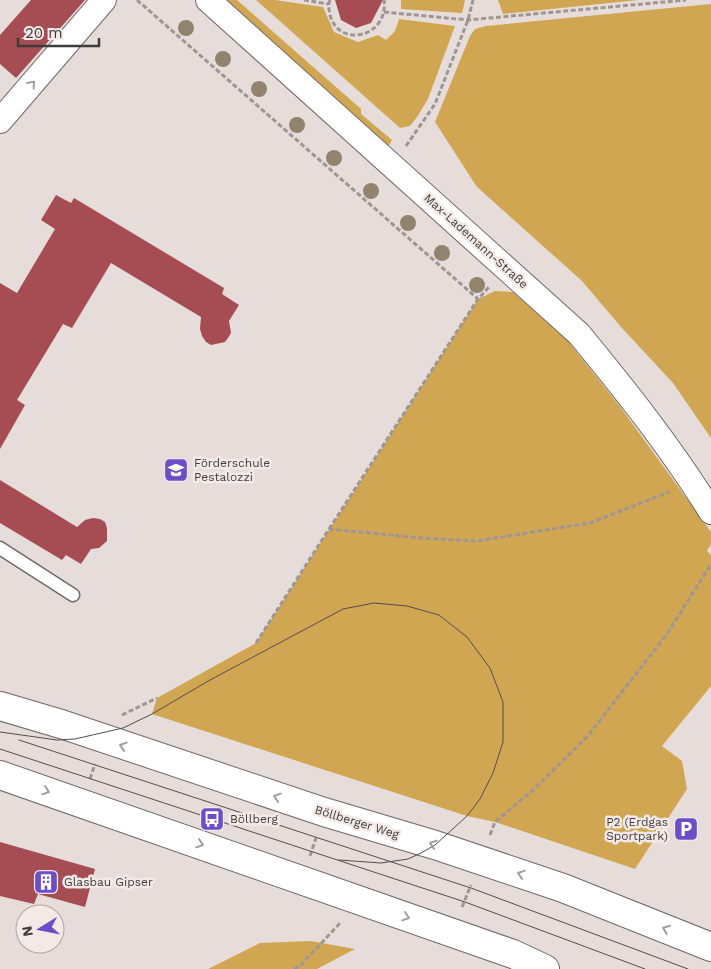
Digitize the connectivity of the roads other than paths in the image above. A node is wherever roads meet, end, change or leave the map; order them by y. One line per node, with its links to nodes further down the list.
1 (104, 0): 3 (street, one-way to 1)
2 (208, 0): 4 (street, Max-Lademann-Straße)
3 (0, 121)
4 (711, 512)
5 (0, 548): 6 (lane)
6 (73, 595)
7 (0, 706): 9 (street, Böllberger Weg, one-way to 7)
8 (0, 775): 10 (street, one-way to 10)
9 (711, 947)
10 (545, 969)

